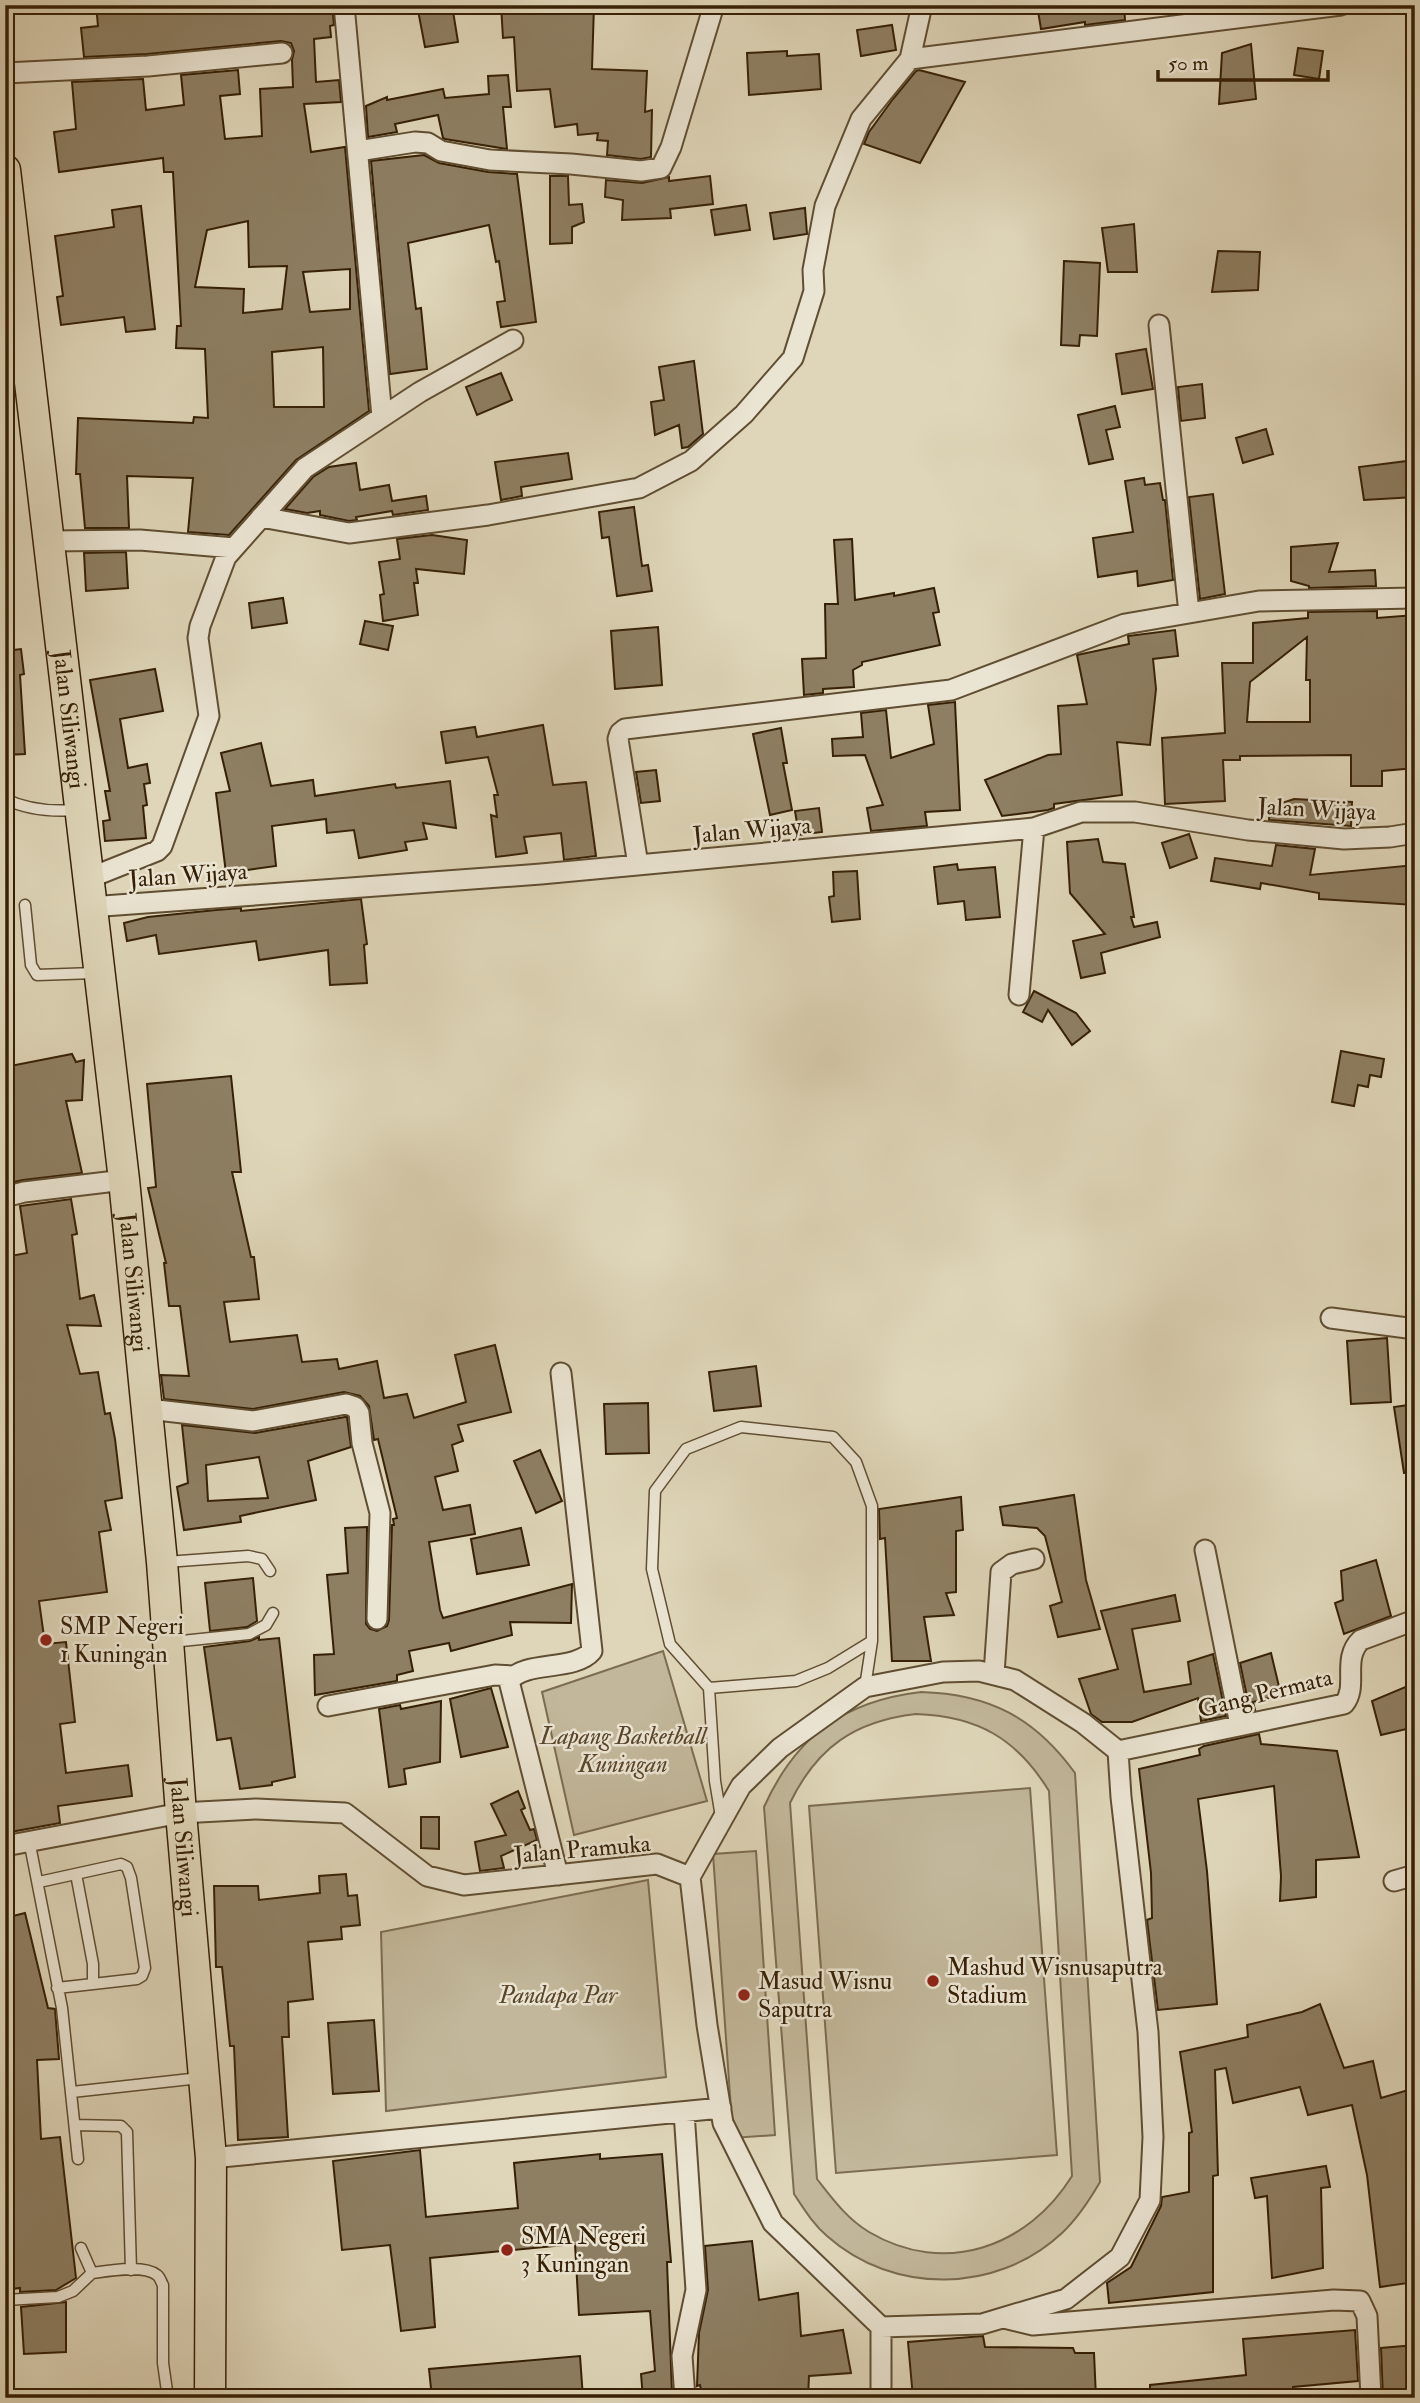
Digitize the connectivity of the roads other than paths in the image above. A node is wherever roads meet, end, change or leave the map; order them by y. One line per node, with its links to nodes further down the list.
1 (344, 5): 8 (street)
2 (714, 5): 8 (street)
3 (922, 5): 6 (street)
4 (1341, 5): 6 (street)
5 (282, 53): 7 (street)
6 (909, 59): 13 (street)
7 (5, 73)
8 (358, 151): 12 (street)
9 (5, 170): 14 (main road, Jalan Siliwangi)
10 (1159, 325): 17 (street)
11 (513, 340): 12 (street)
12 (382, 417): 13 (street)
13 (261, 517): 15 (street)
14 (49, 541): 15 (street); 19 (main road, Jalan Siliwangi)
15 (234, 548): 23 (street)
16 (1415, 598): 17 (street)
17 (1189, 613): 22 (street)
18 (5, 799): 19 (lane)
19 (79, 810): 23 (main road, Jalan Siliwangi)
20 (1034, 828): 21 (street, Jalan Wijaya); 22 (street, Jalan Wijaya); 26 (street)
21 (1415, 833)
22 (638, 865): 23 (street, Jalan Wijaya)
23 (89, 893): 25 (main road, Jalan Siliwangi)
24 (25, 905): 25 (lane)
25 (99, 973): 27 (main road, Jalan Siliwangi)
26 (1019, 995)
27 (124, 1180): 28 (street); 32 (main road, Jalan Siliwangi)
28 (5, 1197)
29 (1331, 1318): 30 (street)
30 (1415, 1329)
31 (561, 1373): 43 (street)
32 (148, 1409): 35 (main road, Jalan Siliwangi); 38 (street)
33 (1205, 1550): 47 (street)
34 (1034, 1559): 42 (street)
35 (162, 1562): 36 (lane); 41 (main road, Jalan Siliwangi)
36 (270, 1572)
37 (273, 1613): 41 (lane)
38 (377, 1619)
39 (1415, 1620): 47 (street, Gang Permata)
40 (872, 1641): 44 (lane); 45 (lane); 45 (lane)
41 (169, 1642): 49 (main road, Jalan Siliwangi)
42 (993, 1674): 44 (street); 48 (street)
43 (513, 1676): 46 (street); 54 (street)
44 (865, 1687): 50 (street)
45 (709, 1688): 50 (lane)
46 (328, 1706)
47 (1240, 1725): 48 (street, Gang Permata)
48 (1118, 1751): 72 (street)
49 (181, 1813): 51 (street, Jalan Pramuka); 54 (street, Jalan Pramuka); 61 (main road, Jalan Siliwangi)
50 (721, 1821): 56 (street)
51 (29, 1840): 52 (street, Jalan Pramuka); 58 (lane)
52 (5, 1846)
53 (76, 1874): 58 (lane); 59 (lane); 59 (lane)
54 (558, 1875): 56 (street, Jalan Pramuka)
55 (1415, 1875): 57 (street)
56 (690, 1877): 63 (street)
57 (1394, 1881)
58 (38, 1882): 60 (lane)
59 (93, 1984): 60 (lane)
60 (57, 1988): 62 (lane)
61 (204, 2077): 62 (lane); 66 (main road, Jalan Siliwangi)
62 (72, 2092): 65 (lane)
63 (721, 2108): 64 (street); 73 (street)
64 (684, 2112): 66 (street); 76 (street)
65 (75, 2125): 67 (lane); 69 (lane)
66 (211, 2158): 75 (main road, Jalan Siliwangi)
67 (78, 2159)
68 (81, 2248): 70 (lane)
69 (131, 2270): 70 (lane); 74 (lane)
70 (92, 2273): 71 (lane)
71 (5, 2300)
72 (1003, 2318): 73 (street); 78 (street)
73 (881, 2327): 77 (street)
74 (168, 2398)
75 (210, 2398)
76 (685, 2398)
77 (881, 2398)
78 (1371, 2398)

